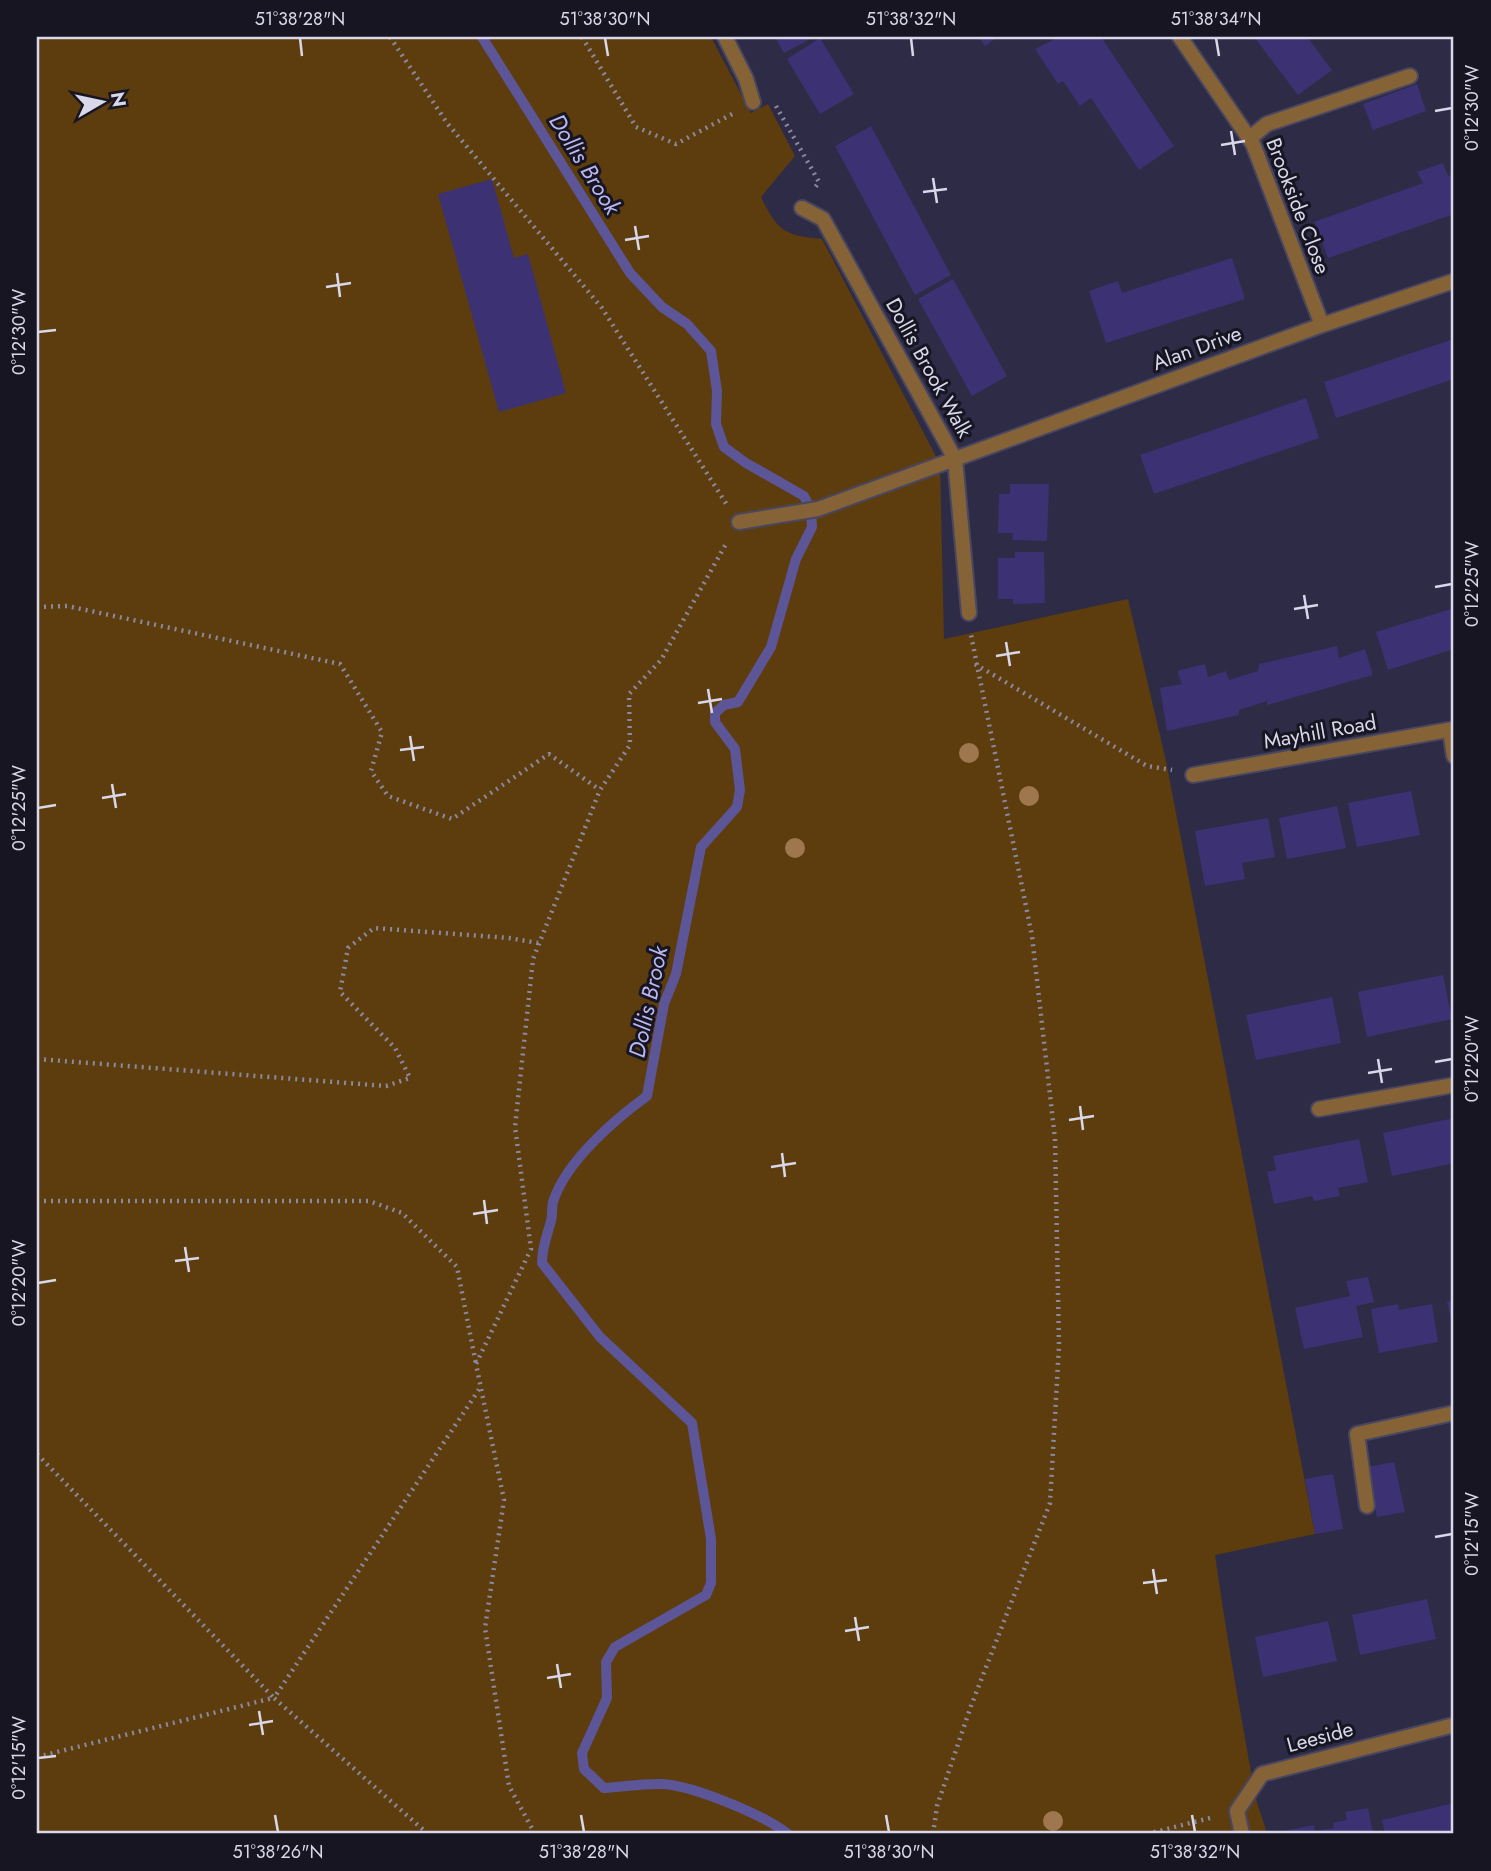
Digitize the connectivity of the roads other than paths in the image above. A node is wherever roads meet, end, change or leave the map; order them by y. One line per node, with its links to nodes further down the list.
1 (725, 37): 4 (street)
2 (1180, 37): 5 (street, Brookside Close)
3 (1410, 76): 5 (street)
4 (753, 102)
5 (1250, 138): 8 (street, Brookside Close)
6 (802, 208): 9 (street, Dollis Brook Walk)
7 (1454, 281): 8 (street, Alan Drive)
8 (1322, 325): 9 (street, Alan Drive)
9 (955, 459): 10 (street, Alan Drive); 11 (street, Dollis Brook Walk)
10 (738, 523)
11 (968, 613)
12 (1452, 729): 13 (street); 14 (street, Mayhill Road)
13 (1454, 756)
14 (1193, 775)
15 (1454, 1085): 16 (street)
16 (1319, 1110)
17 (1454, 1413): 18 (street)
18 (1367, 1506)
19 (1454, 1725): 20 (street, Leeside)
20 (1242, 1834)

